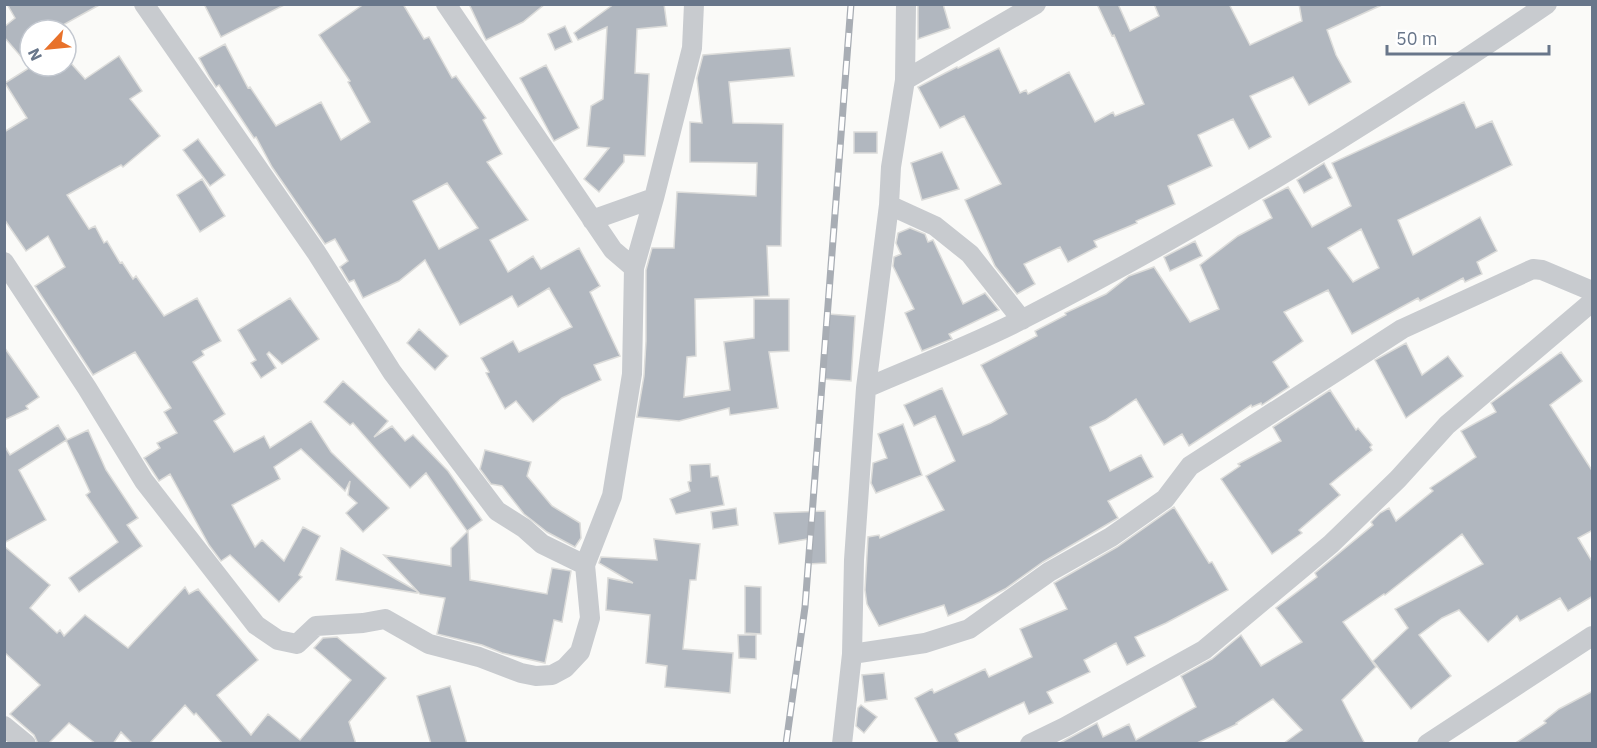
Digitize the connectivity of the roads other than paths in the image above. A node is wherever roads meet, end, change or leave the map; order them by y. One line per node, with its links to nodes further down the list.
1 (144, 4): 17 (street)
2 (446, 4): 10 (street)
3 (694, 4): 8 (street)
4 (906, 4): 7 (street)
5 (1036, 4): 7 (street)
6 (1548, 4): 15 (street)
7 (905, 80): 9 (street)
8 (654, 198): 10 (street); 12 (street)
9 (889, 205): 15 (street); 16 (street)
10 (592, 220): 12 (street)
11 (4, 262): 17 (street)
12 (634, 268): 17 (street)
13 (1593, 291): 19 (street)
14 (1593, 302): 23 (street)
15 (1022, 320): 16 (street)
16 (866, 388): 19 (street)
17 (585, 565)
18 (1593, 636): 24 (street)
19 (852, 654): 22 (street)
20 (4, 726): 21 (street)
21 (26, 744)
22 (842, 744)
23 (1030, 744)
24 (1427, 744)

